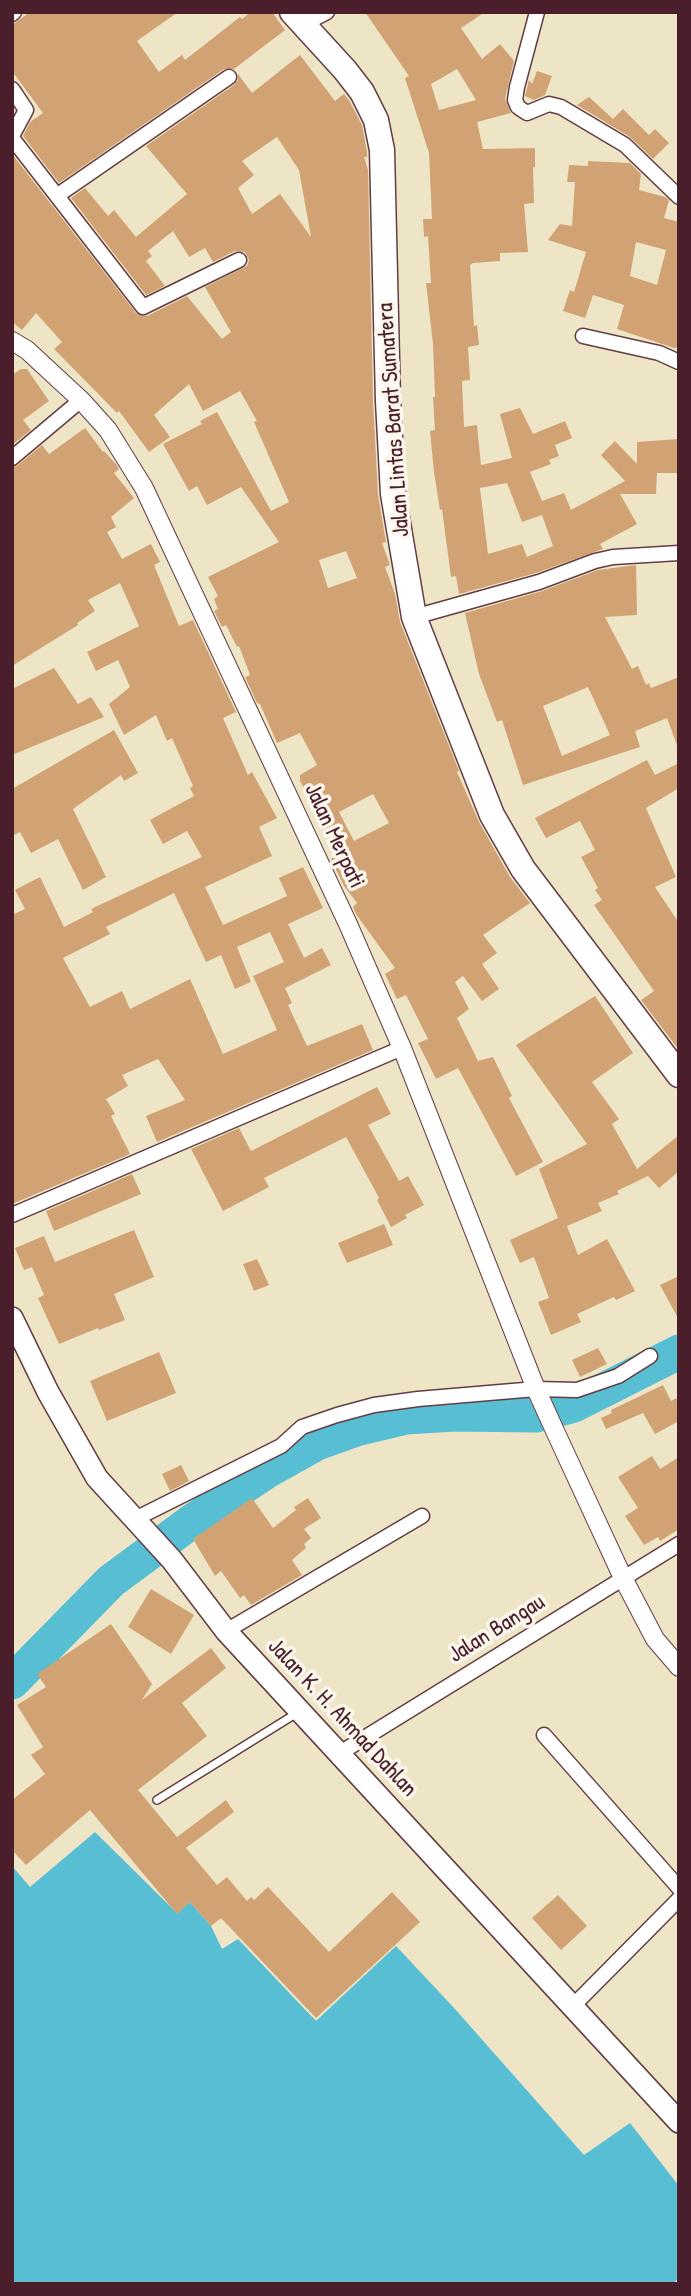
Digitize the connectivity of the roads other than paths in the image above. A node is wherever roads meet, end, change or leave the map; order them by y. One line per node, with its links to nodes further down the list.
1 (327, 12): 3 (street)
2 (537, 12): 8 (street)
3 (298, 18): 16 (highway, Jalan Lintas Barat Sumatera)
4 (229, 76): 7 (street)
5 (12, 89): 6 (street)
6 (12, 137): 7 (street)
7 (58, 195): 9 (street)
8 (679, 197)
9 (239, 260)
10 (583, 336): 12 (street)
11 (12, 341): 13 (street, Jalan Merpati)
12 (679, 362)
13 (81, 400): 14 (street); 17 (street, Jalan Merpati)
14 (12, 458)
15 (679, 552): 16 (street)
16 (414, 617): 18 (highway, Jalan Lintas Barat Sumatera)
17 (402, 1048): 19 (street); 22 (street, Jalan Merpati)
18 (679, 1075)
19 (12, 1215)
20 (12, 1318): 24 (main road, Jalan K. H. Ahmad Dahlan)
21 (650, 1356): 22 (street)
22 (538, 1392): 24 (street); 26 (street, Jalan Merpati)
23 (422, 1516): 27 (street)
24 (138, 1523): 27 (main road, Jalan K. H. Ahmad Dahlan)
25 (679, 1544): 26 (street, Jalan Bangau)
26 (623, 1578): 28 (street, Jalan Merpati); 31 (street, Jalan Bangau)
27 (226, 1632): 29 (main road, Jalan K. H. Ahmad Dahlan)
28 (679, 1667)
29 (300, 1710): 31 (main road, Jalan K. H. Ahmad Dahlan); 32 (lane)
30 (544, 1735): 33 (street)
31 (340, 1753): 35 (main road, Jalan K. H. Ahmad Dahlan)
32 (157, 1800)
33 (679, 1888)
34 (679, 1899): 35 (street)
35 (572, 2007): 36 (main road, Jalan K. H. Ahmad Dahlan)
36 (679, 2122)

